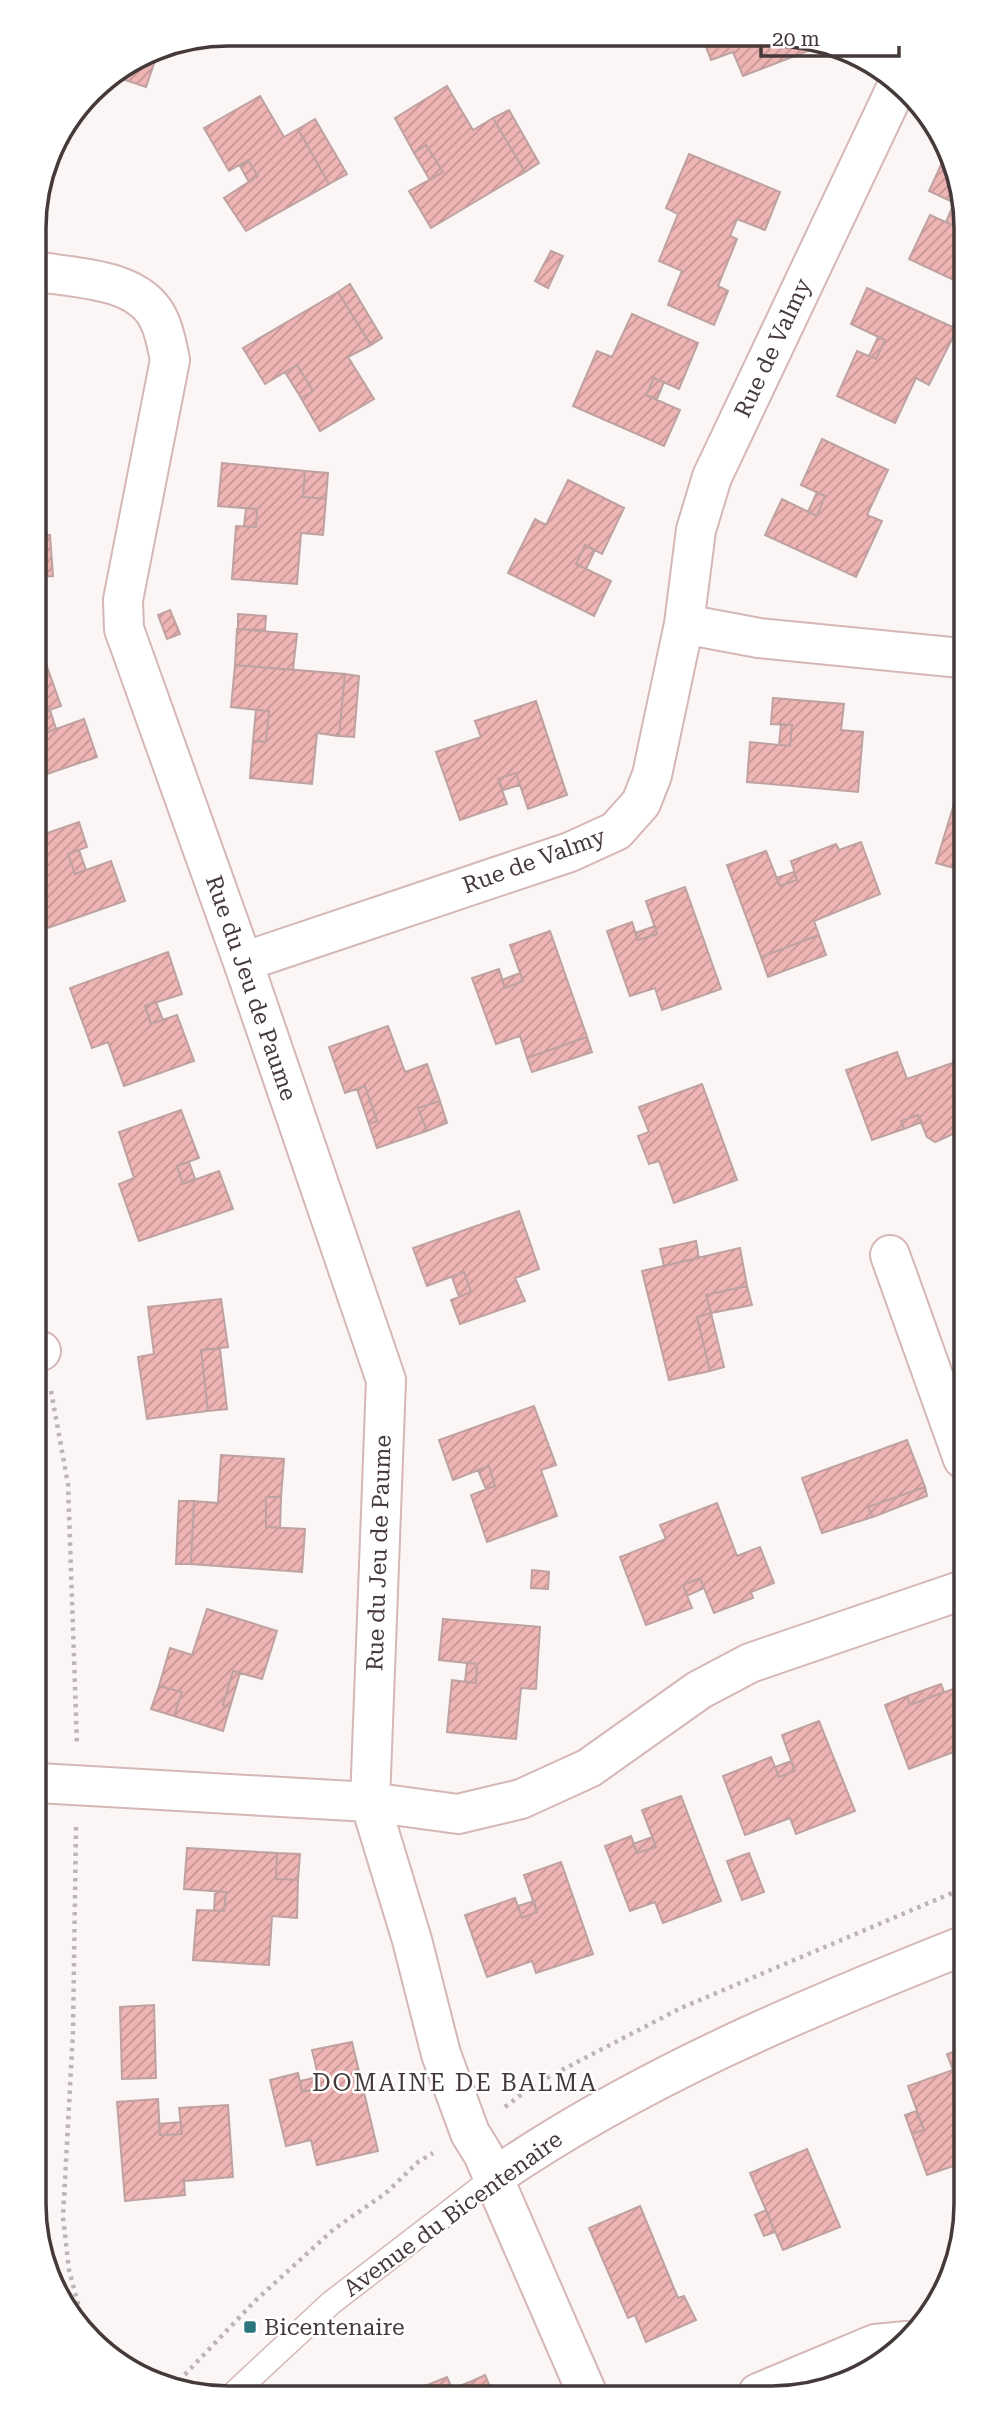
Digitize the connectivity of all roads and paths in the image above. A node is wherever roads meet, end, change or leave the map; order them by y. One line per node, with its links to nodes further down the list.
1 (894, 93): 3 (street, Rue de Valmy)
2 (46, 273): 5 (street, Rue du Jeu de Paume)
3 (684, 624): 4 (street); 5 (street, Rue de Valmy)
4 (954, 657)
5 (243, 962): 12 (street, Rue du Jeu de Paume)
6 (890, 1255): 8 (street)
7 (46, 1383): 11 (path)
8 (953, 1432)
9 (953, 1594): 12 (street)
10 (46, 1783): 11 (street)
11 (77, 1783): 12 (street); 15 (path)
12 (370, 1802): 14 (street, Rue du Jeu de Paume)
13 (953, 1950): 14 (street, Avenue du Bicentenaire)
14 (493, 2178): 17 (lane, Avenue du Bicentenaire); 18 (street, Rue du Jeu de Paume)
15 (80, 2310)
16 (890, 2343): 19 (street)
17 (242, 2386)
18 (584, 2386)
19 (775, 2386)

